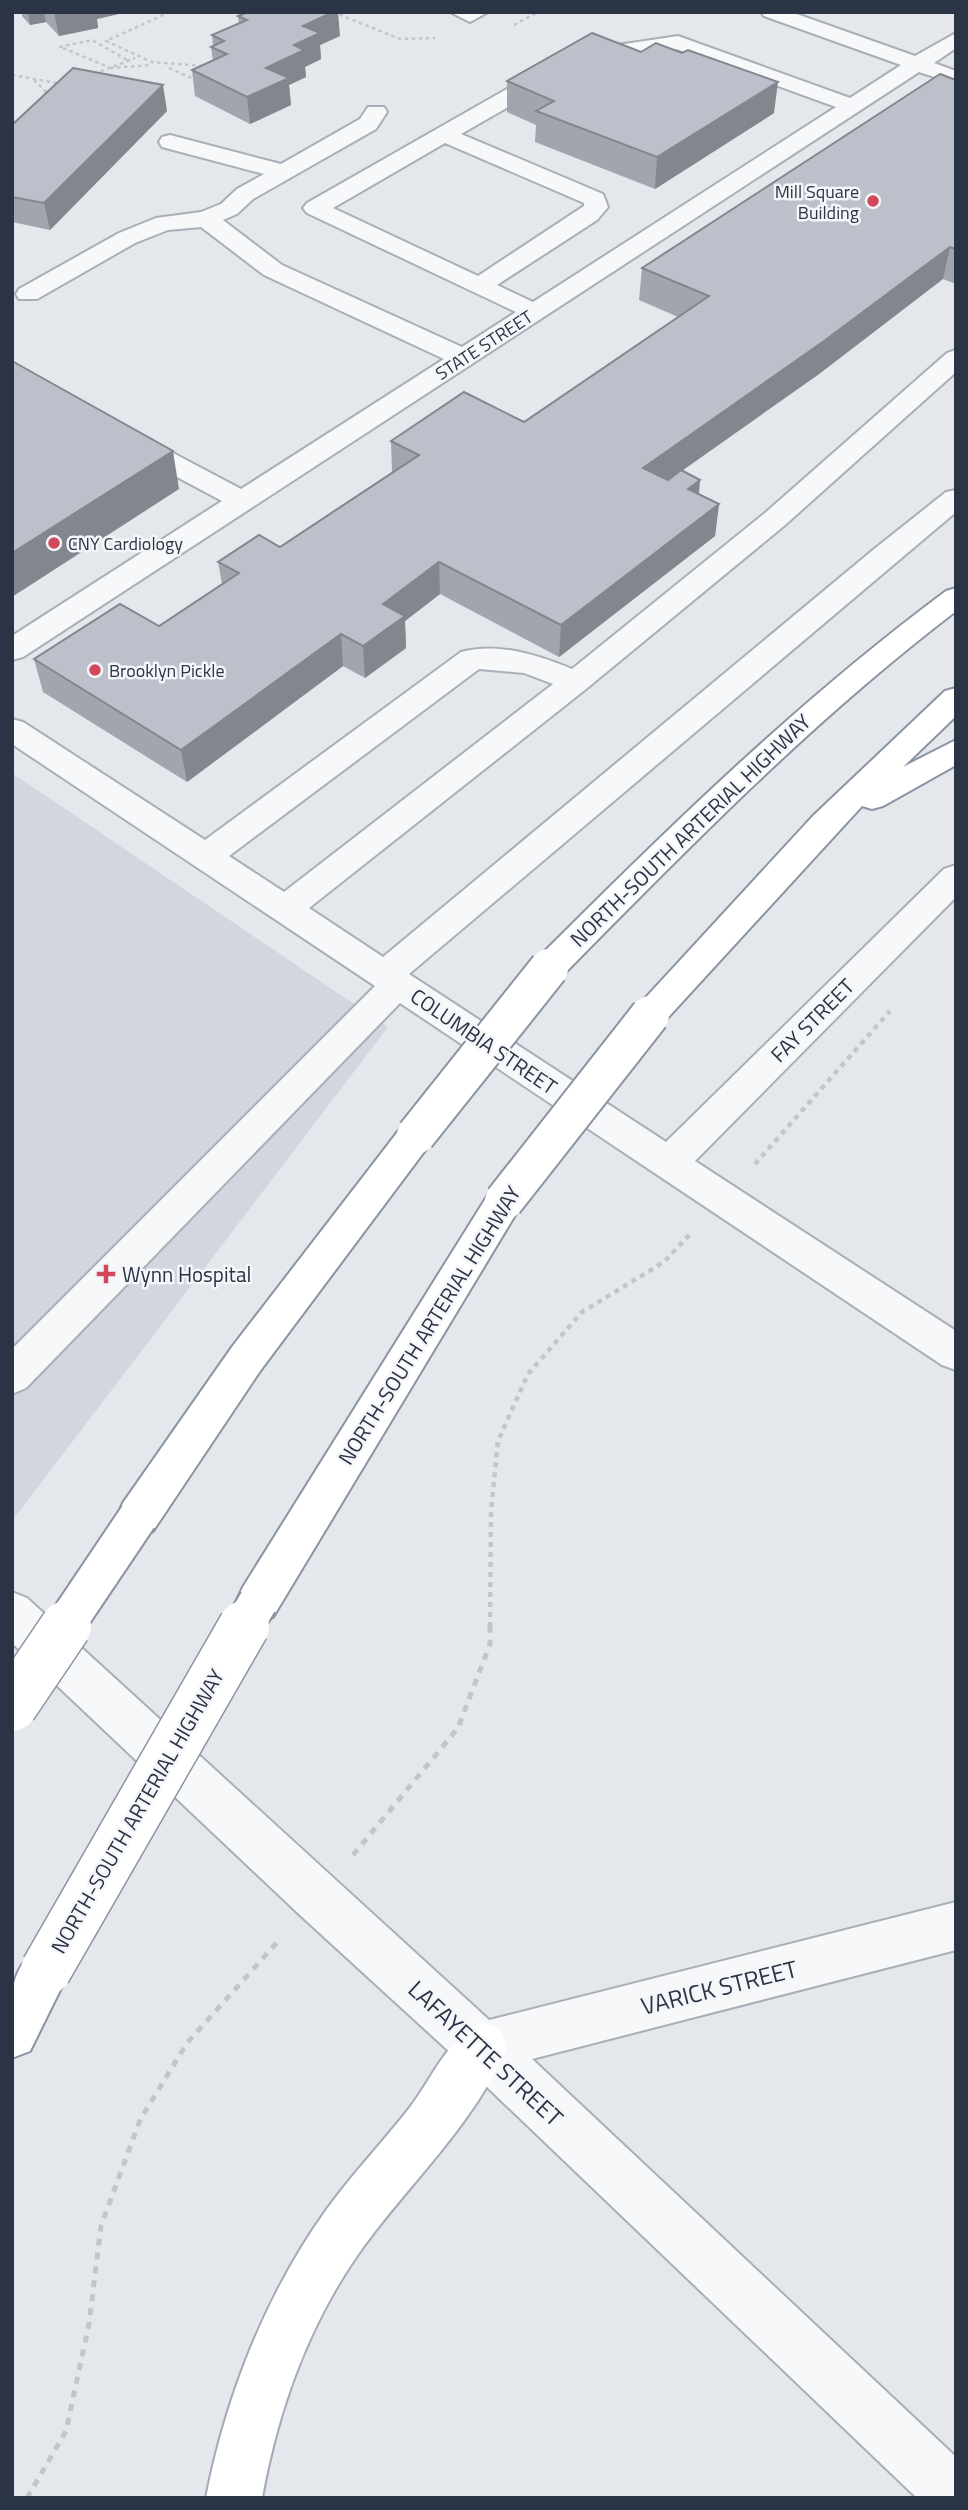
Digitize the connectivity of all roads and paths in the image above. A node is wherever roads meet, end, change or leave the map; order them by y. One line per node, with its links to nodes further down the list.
1 (170, 12): 6 (path)
2 (460, 12): 3 (street)
3 (478, 12)
4 (771, 12): 8 (street)
5 (956, 39): 8 (street, STATE STREET)
6 (135, 58): 7 (path); 9 (path)
7 (127, 60): 11 (path); 11 (path)
8 (916, 64): 13 (street); 19 (street, STATE STREET)
9 (163, 66): 10 (path); 11 (path); 16 (path)
10 (203, 66)
11 (106, 68): 15 (path)
12 (12, 75): 14 (path)
13 (956, 78)
14 (32, 79): 17 (path); 18 (path)
15 (89, 79)
16 (199, 83)
17 (69, 85)
18 (54, 100)
19 (853, 106): 21 (street); 26 (street, STATE STREET)
20 (376, 112): 23 (street)
21 (445, 135): 25 (street); 27 (street)
22 (170, 142): 23 (street)
23 (283, 172): 24 (street)
24 (206, 219): 28 (street); 30 (street)
25 (574, 226): 26 (street); 27 (street)
26 (612, 243): 29 (street, STATE STREET)
27 (479, 286): 29 (street)
28 (28, 294)
29 (535, 312): 30 (street, STATE STREET)
30 (464, 358): 34 (street, STATE STREET)
31 (956, 358): 37 (street)
32 (111, 430): 34 (street)
33 (956, 498): 45 (street)
34 (243, 500): 36 (street, STATE STREET)
35 (956, 597): 52 (main road, NORTH-SOUTH ARTERIAL HIGHWAY, bridge)
36 (12, 650)
37 (575, 682): 42 (street); 44 (street)
38 (956, 698): 41 (main road, NORTH-SOUTH ARTERIAL HIGHWAY)
39 (12, 729): 42 (street, COLUMBIA STREET)
40 (956, 751): 41 (main road)
41 (824, 824): 55 (main road, NORTH-SOUTH ARTERIAL HIGHWAY, bridge)
42 (205, 857): 44 (street, COLUMBIA STREET)
43 (956, 877): 47 (street, FAY STREET)
44 (284, 910): 45 (street, COLUMBIA STREET)
45 (391, 979): 47 (street, COLUMBIA STREET); 50 (street)
46 (898, 1001): 48 (path)
47 (668, 1163): 48 (street, COLUMBIA STREET)
48 (724, 1200): 49 (street, COLUMBIA STREET); 53 (path)
49 (956, 1353)
50 (12, 1376)
51 (12, 1614): 53 (street, LAFAYETTE STREET)
52 (12, 1706)
53 (317, 1898): 56 (street, LAFAYETTE STREET); 58 (path)
54 (956, 1926): 56 (street, VARICK STREET)
55 (12, 2033)
56 (482, 2047): 57 (street, LAFAYETTE STREET); 59 (main road)
57 (956, 2496)
58 (27, 2498)
59 (234, 2498)

